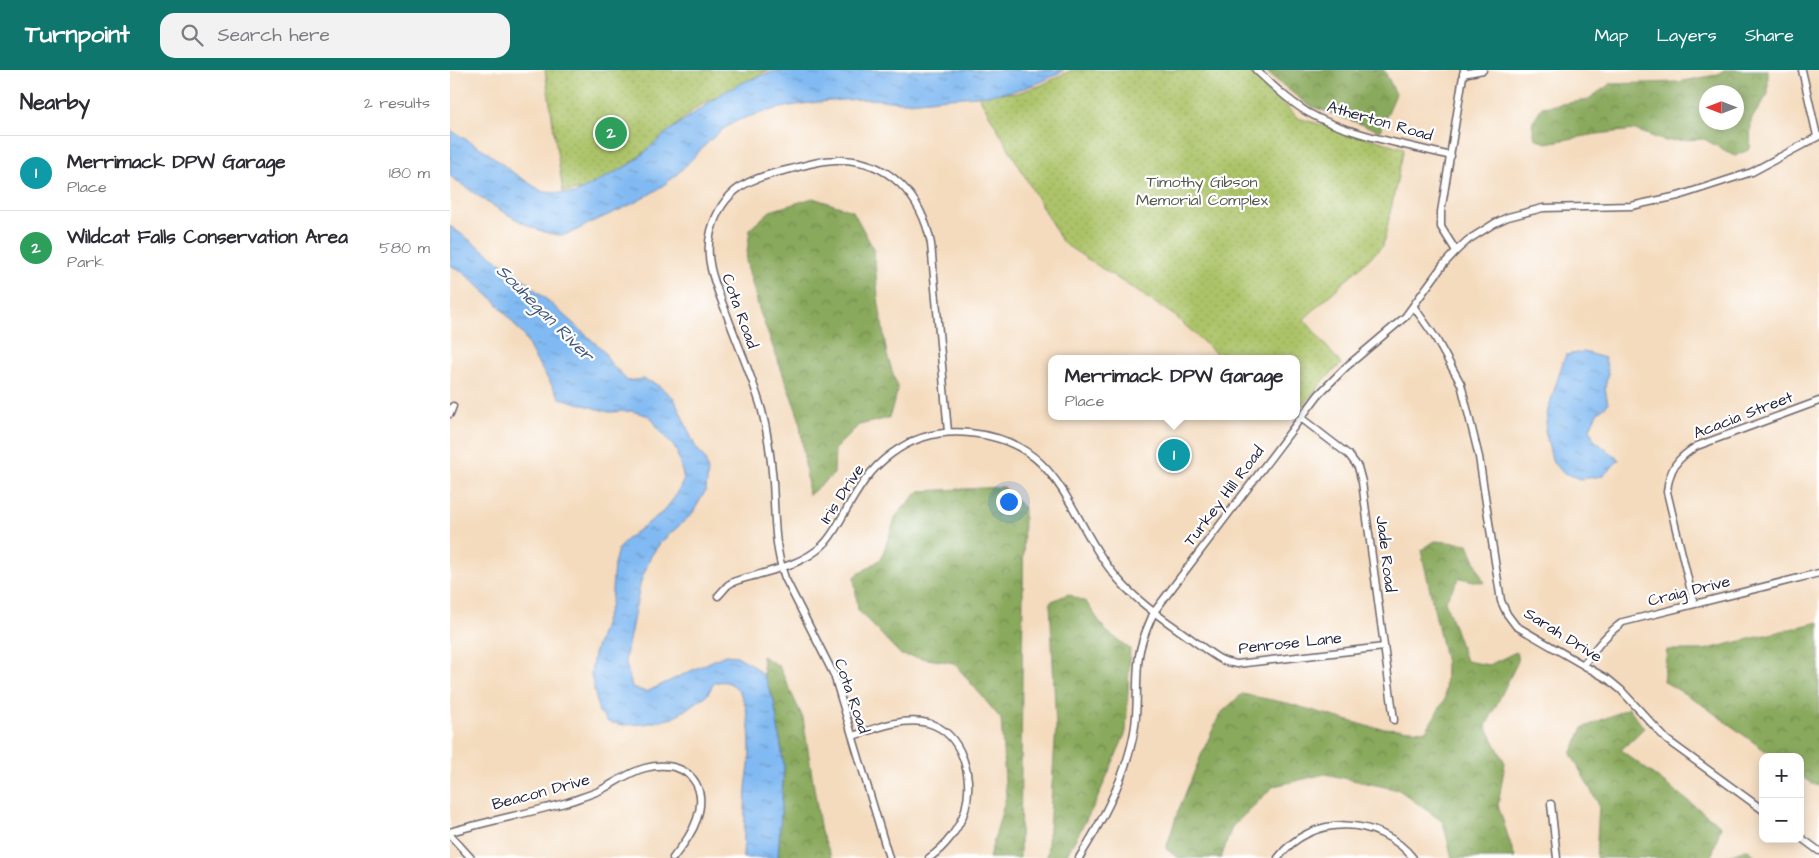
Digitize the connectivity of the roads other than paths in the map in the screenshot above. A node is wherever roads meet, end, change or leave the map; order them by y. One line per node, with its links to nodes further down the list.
1 (1256, 70): 6 (street, Atherton Road)
2 (1482, 70): 4 (street)
3 (1802, 70): 5 (street)
4 (1464, 72): 6 (street)
5 (1818, 136): 7 (street, Turkey Hill Road)
6 (1451, 156): 7 (street)
7 (1456, 251): 8 (street, Turkey Hill Road)
8 (1414, 306): 12 (street, Turkey Hill Road); 21 (street, Sarah Drive)
9 (1819, 401): 18 (street, Acacia Street)
10 (452, 406): 11 (street)
11 (450, 414)
12 (1301, 418): 20 (street, Jade Road)
13 (1299, 420): 19 (street, Turkey Hill Road)
14 (948, 432): 15 (street, Iris Drive); 15 (street, Cota Road); 19 (street, Iris Drive)
15 (781, 567): 17 (street, Iris Drive); 23 (street, Cota Road)
16 (1819, 573): 18 (street, Craig Drive)
17 (718, 596)
18 (1694, 604): 21 (street, Craig Drive)
19 (1154, 612): 20 (street, Penrose Lane); 33 (street, Turkey Hill Road)
20 (1384, 647): 22 (street, Jade Road)
21 (1584, 664): 25 (street, Sarah Drive)
22 (1394, 720)
23 (853, 736): 31 (street, Cota Road); 32 (street)
24 (1551, 804): 36 (street)
25 (1759, 807)
26 (450, 834): 29 (street); 30 (street, Beacon Drive)
27 (1804, 840): 28 (street)
28 (1819, 851)
29 (470, 858)
30 (673, 858)
31 (889, 858)
32 (928, 858)
33 (1079, 858)
34 (1278, 858): 35 (street)
35 (1413, 858)
36 (1557, 858)

